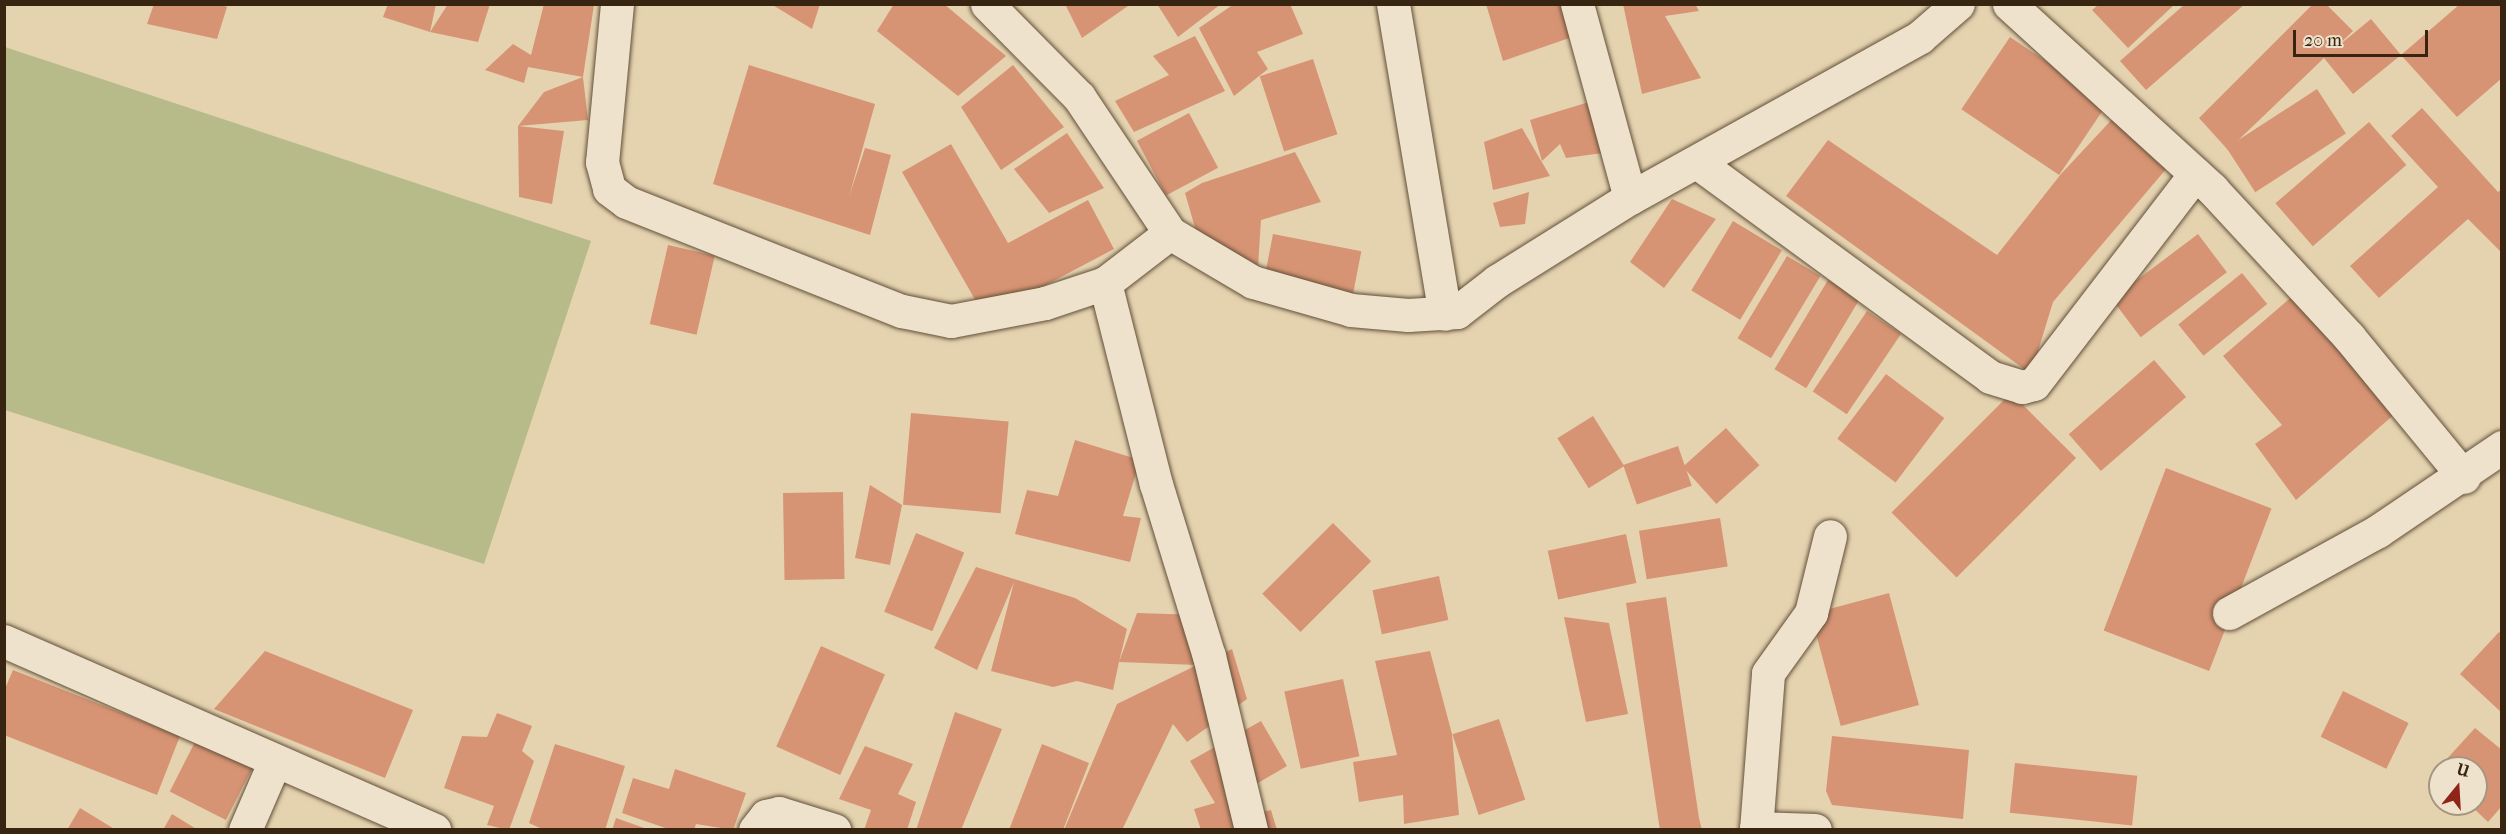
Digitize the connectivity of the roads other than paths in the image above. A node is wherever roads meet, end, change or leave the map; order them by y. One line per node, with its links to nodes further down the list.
1 (617, 4): 11 (street)
2 (987, 4): 10 (street)
3 (1393, 4): 12 (street)
4 (1577, 4): 9 (street)
5 (1958, 4): 7 (street)
6 (2008, 4): 8 (street)
7 (1698, 163): 8 (street); 9 (street)
8 (2195, 174): 14 (street)
9 (1630, 198): 12 (street)
10 (1170, 233): 11 (street); 12 (street)
11 (1105, 284): 24 (street)
12 (1445, 314)
13 (2502, 447): 14 (street)
14 (2464, 477): 16 (street)
15 (1830, 536): 19 (street)
16 (2229, 613)
17 (4, 641): 18 (street)
18 (274, 763): 20 (street); 21 (street)
19 (1756, 829): 25 (street)
20 (245, 830)
21 (434, 830)
22 (755, 830): 23 (street)
23 (834, 830)
24 (1251, 830)
25 (1815, 830)

